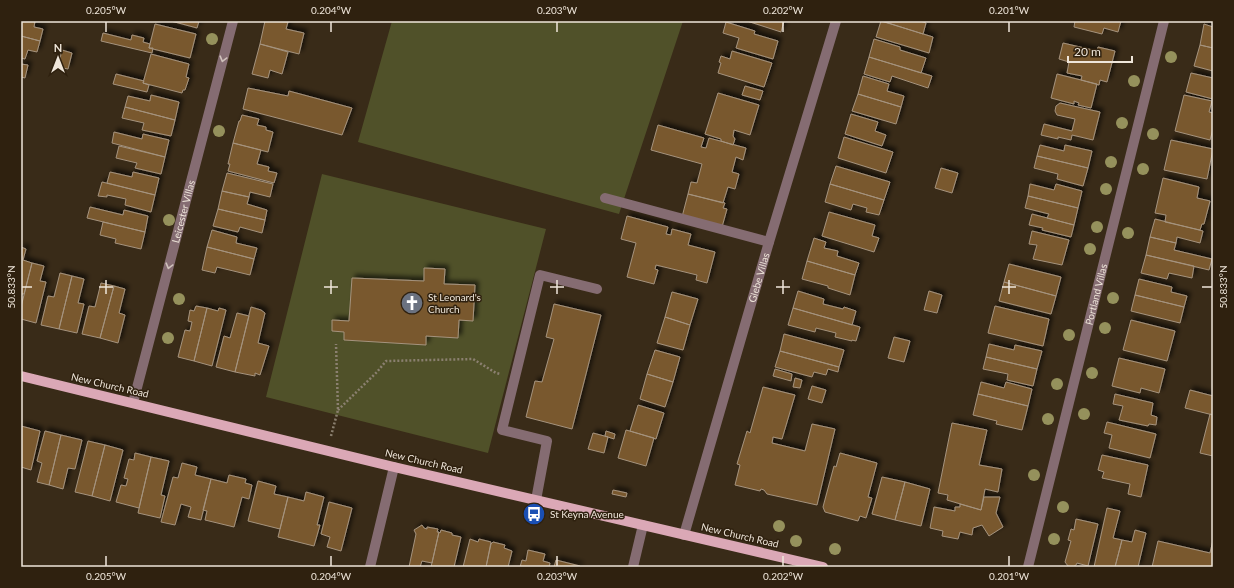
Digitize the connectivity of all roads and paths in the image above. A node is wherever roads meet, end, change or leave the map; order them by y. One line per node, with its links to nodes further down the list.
1 (233, 21): 10 (street, Leicester Villas, one-way to 10)
2 (836, 21): 5 (street, Glebe Villas)
3 (1164, 21): 20 (street, Portland Villas)
4 (605, 198): 5 (street)
5 (769, 242): 16 (street, Glebe Villas)
6 (597, 289): 9 (street)
7 (336, 344): 11 (path)
8 (21, 376): 10 (main road, New Church Road)
9 (515, 377): 11 (path); 14 (street)
10 (133, 403): 12 (main road, New Church Road)
11 (338, 410): 12 (path)
12 (327, 450): 13 (main road, New Church Road)
13 (394, 467): 14 (main road, New Church Road); 17 (street)
14 (536, 500): 15 (main road, New Church Road)
15 (643, 525): 16 (main road, New Church Road); 18 (street)
16 (684, 535): 19 (main road, New Church Road)
17 (370, 567)
18 (633, 567)
19 (823, 567)
20 (1028, 567)

